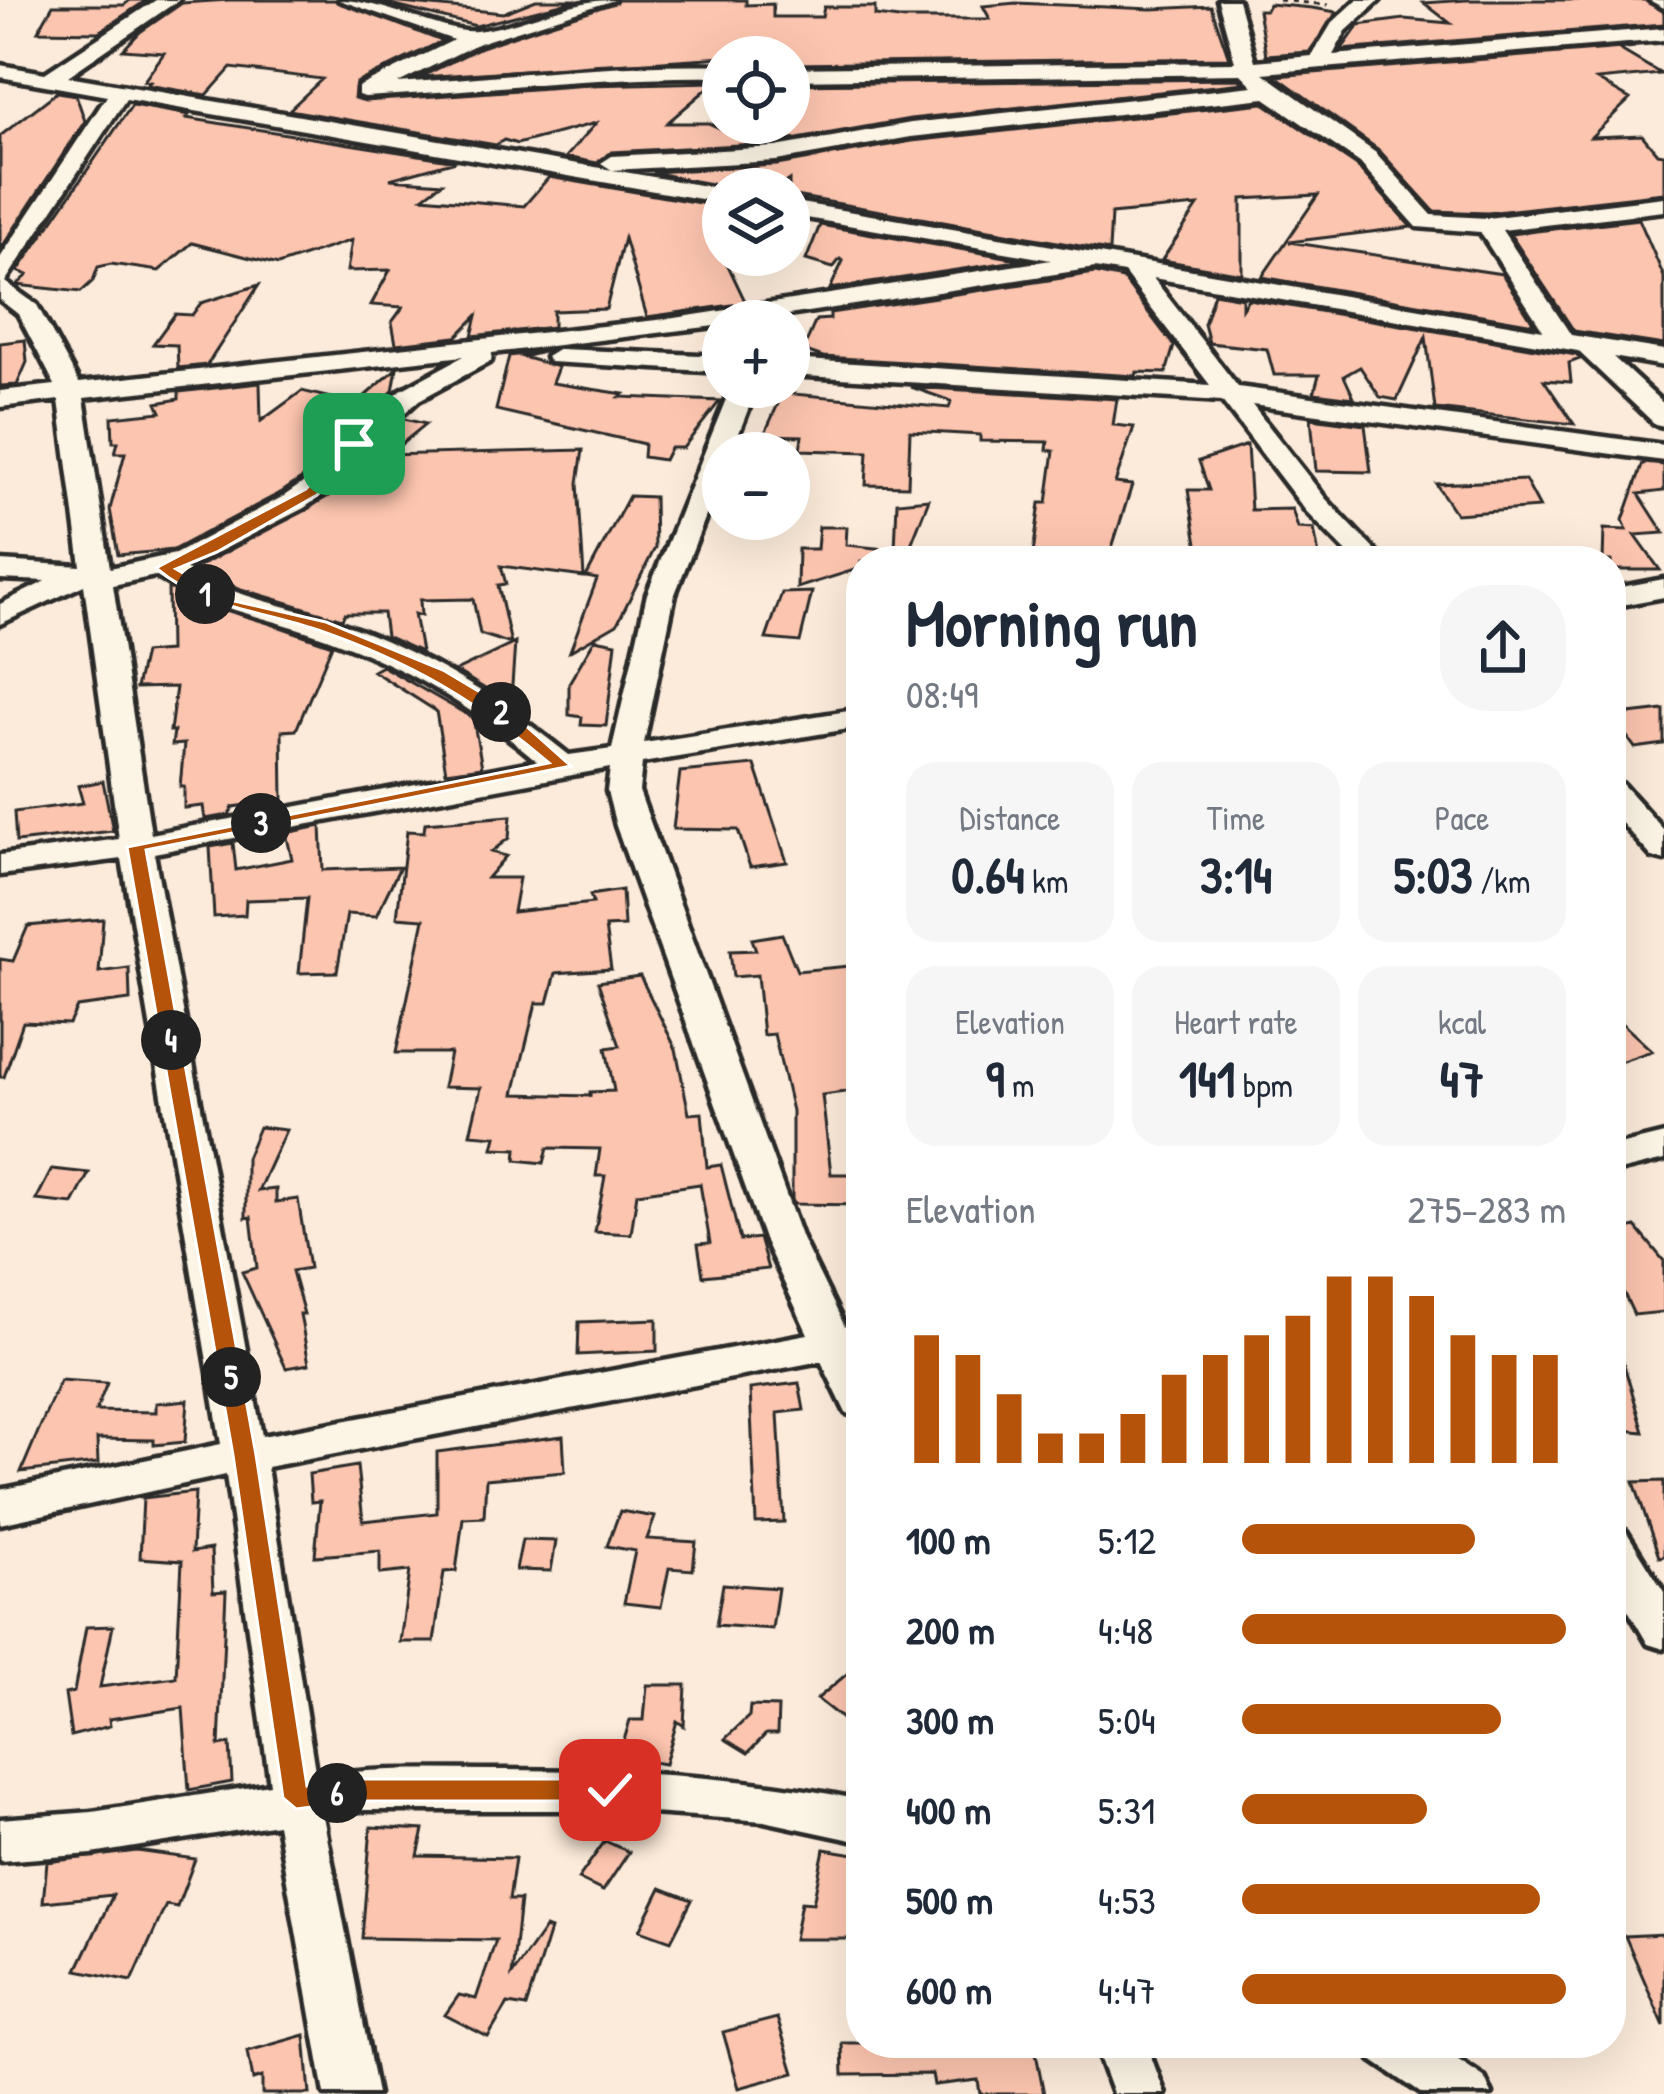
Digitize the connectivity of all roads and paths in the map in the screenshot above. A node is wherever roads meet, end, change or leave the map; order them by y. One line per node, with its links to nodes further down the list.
1 (170, 0): 14 (street)
2 (349, 0): 8 (street)
3 (604, 0): 8 (street)
4 (1228, 0): 10 (street)
5 (1278, 0): 6 (path)
6 (1361, 5): 9 (street)
7 (1664, 34): 9 (street)
8 (472, 39): 16 (street)
9 (1322, 64): 10 (street)
10 (1246, 68): 13 (street); 17 (street)
11 (0, 71): 14 (street)
12 (702, 71): 16 (street)
13 (810, 74)
14 (52, 78): 15 (street)
15 (121, 91): 18 (street); 26 (street)
16 (365, 91): 18 (street)
17 (1269, 91): 19 (street); 23 (street)
18 (307, 122): 19 (street)
19 (573, 170): 20 (street)
20 (702, 192)
21 (1664, 204): 23 (street)
22 (810, 212): 24 (street)
23 (1487, 225): 28 (street)
24 (1092, 261): 25 (street); 29 (street)
25 (1132, 268): 28 (street); 35 (street)
26 (0, 276)
27 (0, 288): 34 (street)
28 (1574, 343): 31 (street); 38 (street)
29 (446, 352): 30 (street); 34 (street)
30 (485, 354): 32 (street); 41 (street)
31 (1664, 358)
32 (702, 363)
33 (810, 368): 35 (street)
34 (70, 390): 36 (street); 43 (street)
35 (1231, 394): 39 (street); 40 (street)
36 (0, 399)
37 (736, 408): 48 (street)
38 (1664, 418)
39 (1664, 453)
40 (1356, 546)
41 (164, 568): 43 (street); 49 (street)
42 (0, 570): 43 (street)
43 (93, 576): 46 (street); 51 (street)
44 (1664, 588): 45 (street)
45 (1626, 595)
46 (0, 615)
47 (846, 720): 48 (street)
48 (627, 756): 49 (street); 56 (street)
49 (562, 766): 51 (street)
50 (1626, 807): 52 (street)
51 (136, 847): 53 (street); 58 (street)
52 (1664, 850)
53 (0, 866)
54 (1664, 1147): 55 (street)
55 (1626, 1156)
56 (846, 1339)
57 (846, 1342): 58 (street)
58 (244, 1455): 59 (street); 62 (street)
59 (0, 1507)
60 (1626, 1568): 61 (street)
61 (1664, 1631)
62 (296, 1798): 63 (street); 64 (street); 67 (street)
63 (846, 1818)
64 (0, 1840)
65 (1126, 2058): 68 (street)
66 (1412, 2058): 69 (street)
67 (351, 2094)
68 (1139, 2094)
69 (1466, 2094)

